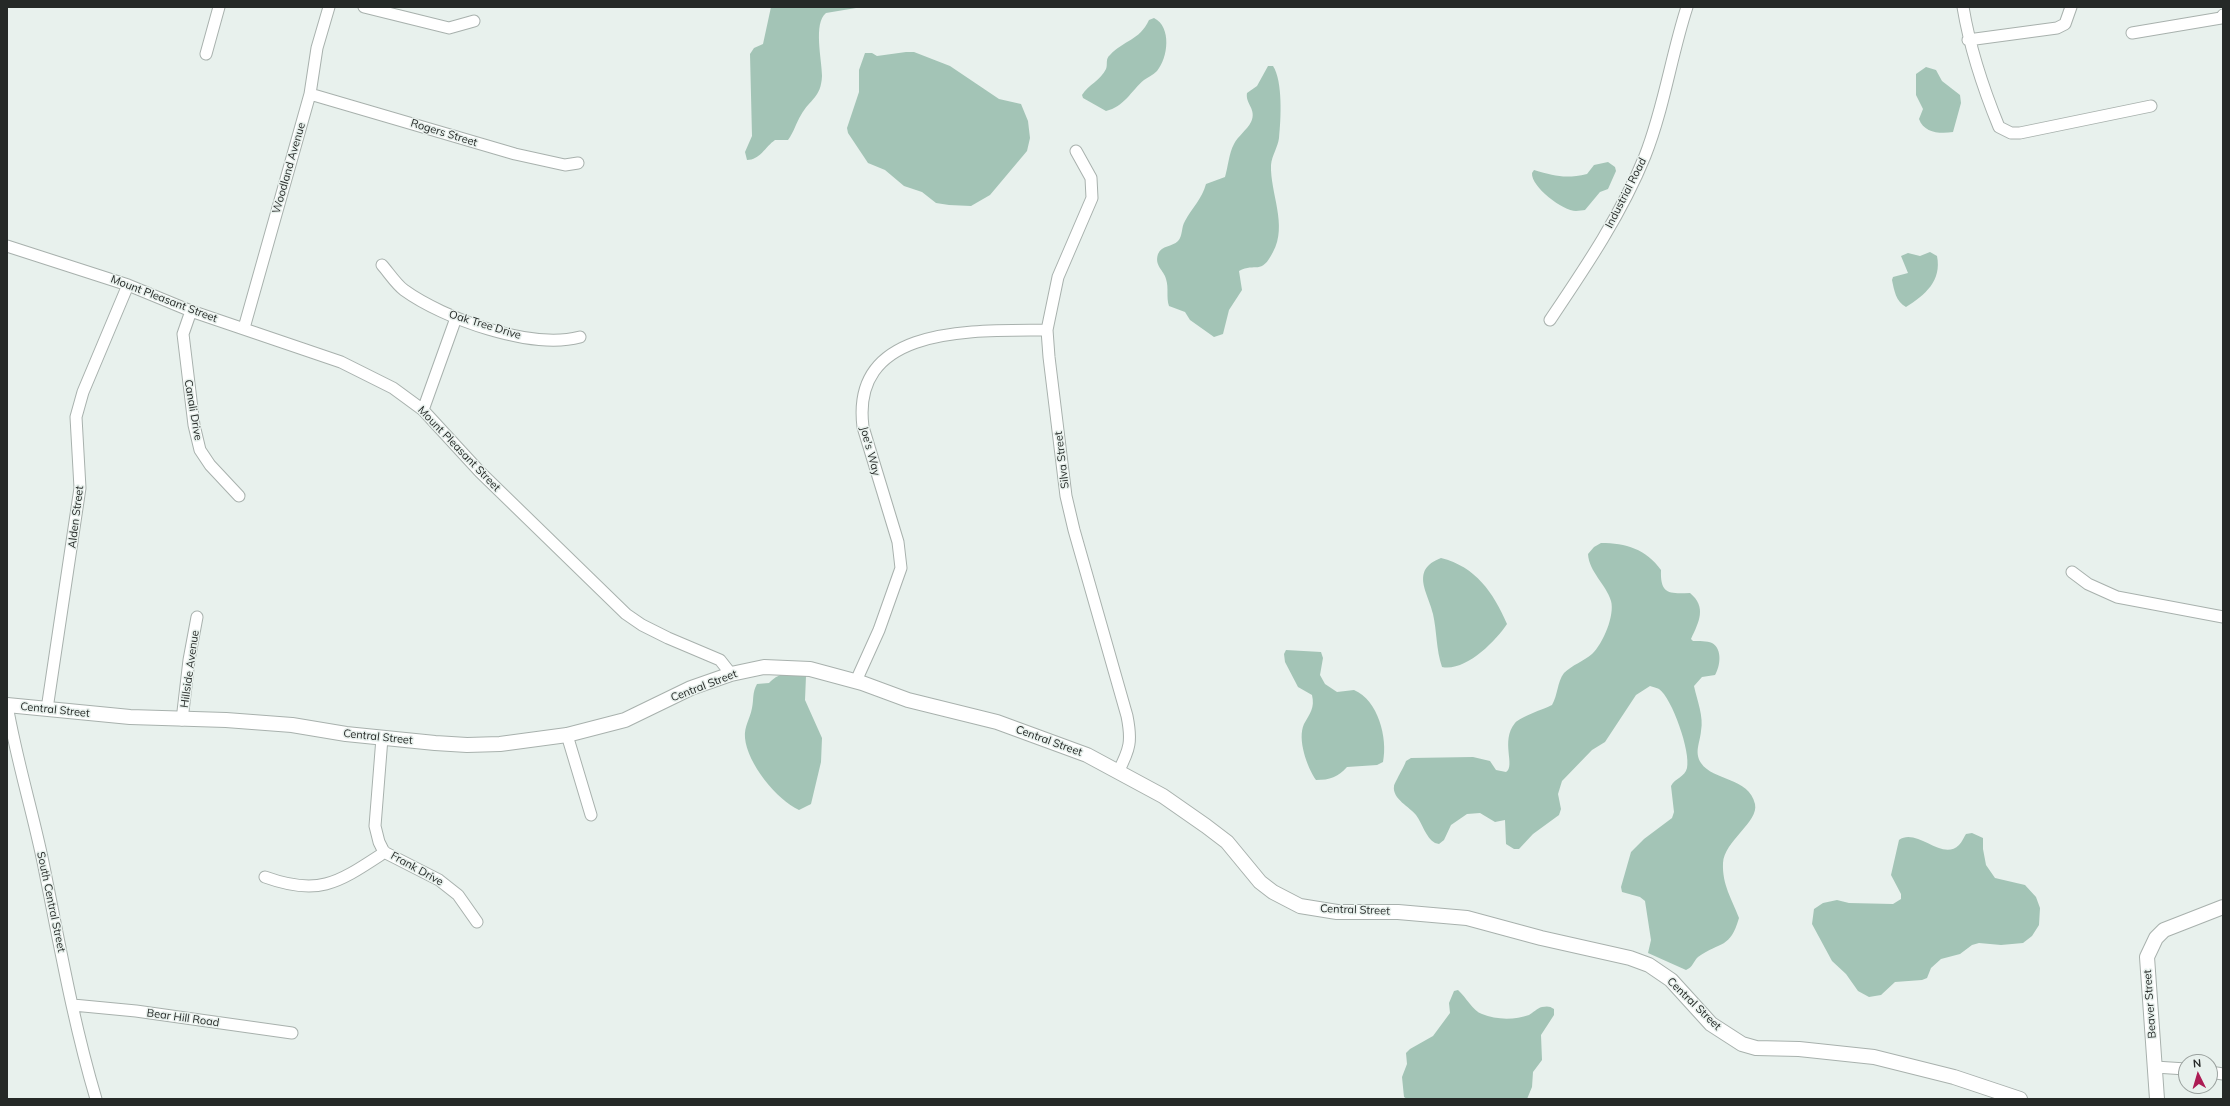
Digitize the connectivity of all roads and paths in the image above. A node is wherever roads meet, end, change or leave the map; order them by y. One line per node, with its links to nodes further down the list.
1 (219, 7): 11 (street)
2 (329, 7): 12 (street, Woodland Avenue)
3 (364, 7): 8 (street)
4 (1687, 7): 21 (street, Industrial Road)
5 (1963, 7): 10 (street)
6 (2071, 7): 10 (street)
7 (2223, 15): 9 (street)
8 (474, 21)
9 (2132, 33)
10 (1968, 40): 13 (street)
11 (206, 54)
12 (310, 94): 15 (street, Rogers Street); 22 (street, Woodland Avenue)
13 (2151, 106)
14 (1076, 151): 23 (street, Silva Street)
15 (578, 163)
16 (7, 246): 18 (street, Mount Pleasant Street)
17 (382, 265): 20 (street, Oak Tree Drive)
18 (128, 285): 19 (street, Mount Pleasant Street); 33 (street, Alden Street)
19 (191, 311): 22 (street, Mount Pleasant Street); 26 (street, Canali Drive)
20 (456, 318): 24 (street, Oak Tree Drive); 25 (street)
21 (1550, 320)
22 (244, 328): 25 (street, Mount Pleasant Street)
23 (1047, 330): 31 (street, Joe's Way); 37 (street, Silva Street)
24 (580, 337)
25 (423, 410): 30 (street, Mount Pleasant Street)
26 (239, 496)
27 (2072, 572): 29 (street)
28 (197, 617): 34 (street, Hillside Avenue)
29 (2223, 617)
30 (730, 674): 31 (street, Central Street); 35 (street, Central Street)
31 (856, 681): 37 (street, Central Street)
32 (7, 705): 33 (street, Central Street); 43 (street, South Central Street)
33 (48, 709): 34 (street, Central Street)
34 (182, 720): 36 (street, Central Street)
35 (567, 735): 36 (street, Central Street); 38 (street)
36 (382, 738): 39 (street, Frank Drive)
37 (1118, 772): 48 (street, Central Street)
38 (592, 815)
39 (385, 852): 40 (street); 42 (street, Frank Drive)
40 (265, 877)
41 (2223, 907): 45 (street, Beaver Street)
42 (477, 922)
43 (73, 1005): 44 (street, Bear Hill Road); 47 (street, South Central Street)
44 (292, 1033)
45 (2155, 1067): 46 (street); 49 (street, Beaver Street)
46 (2178, 1068)
47 (96, 1099)
48 (2020, 1099)
49 (2157, 1099)

